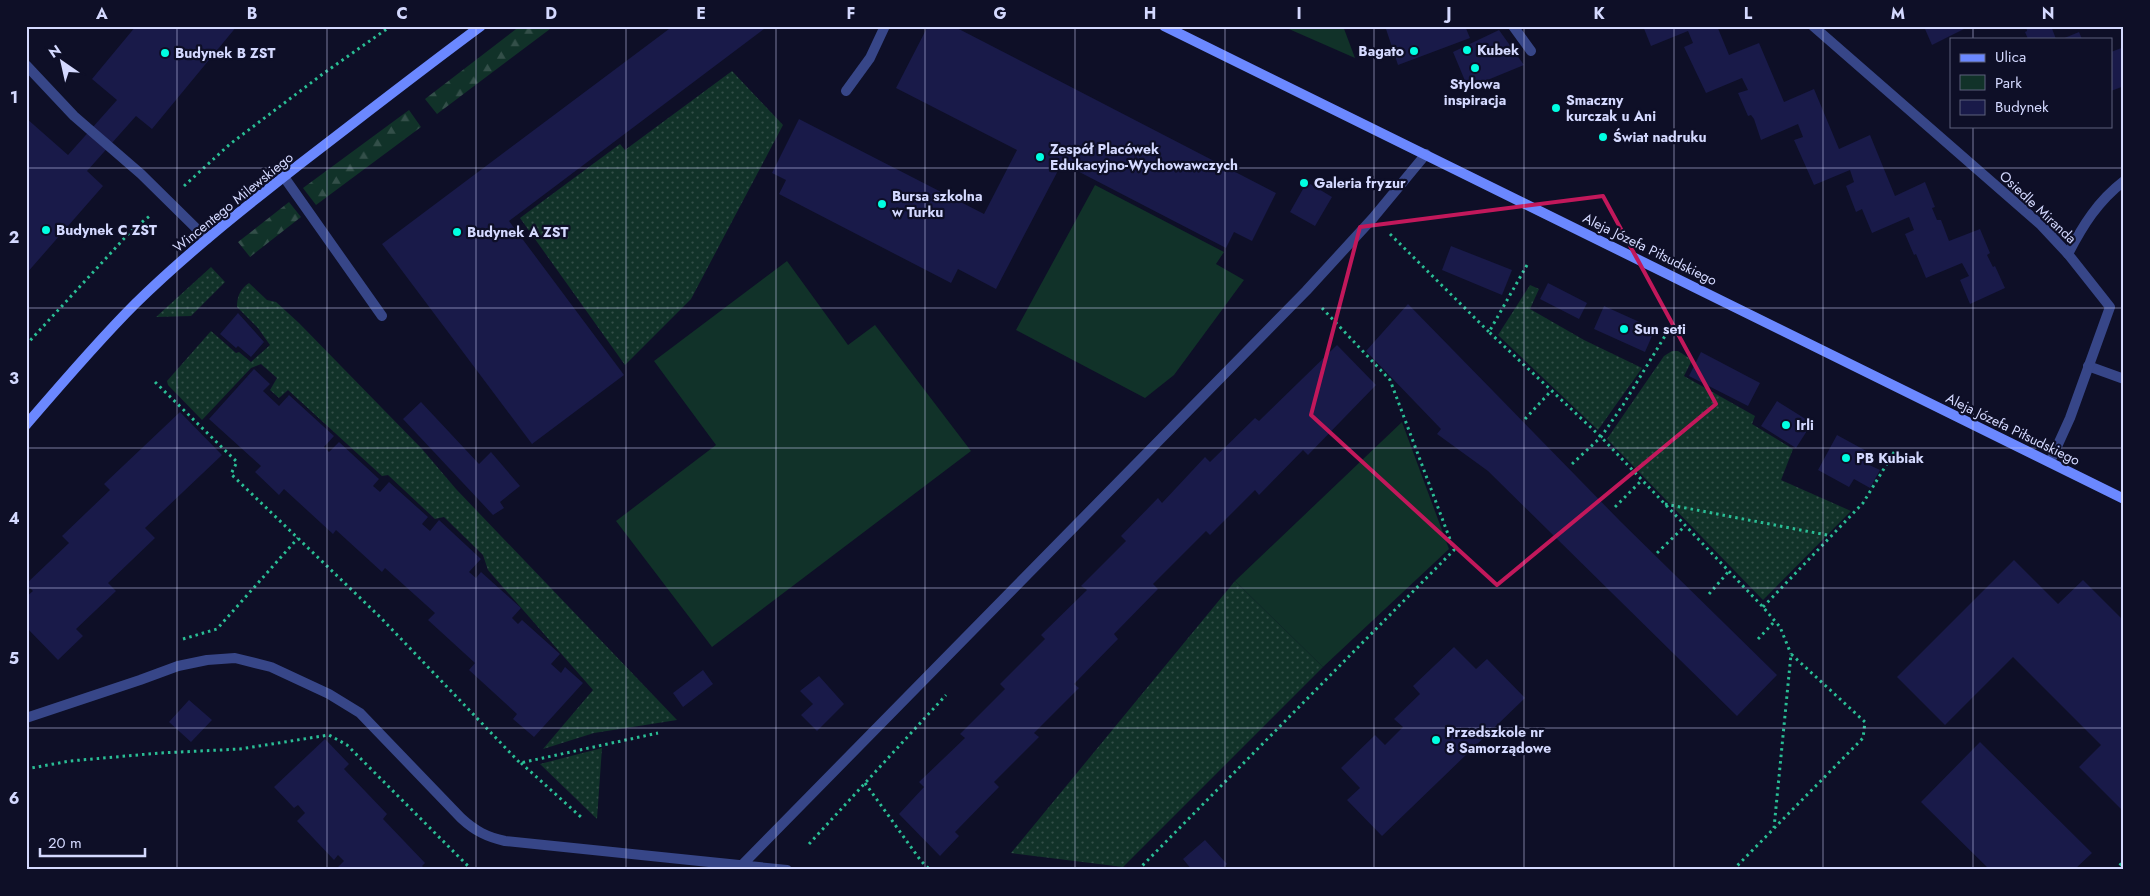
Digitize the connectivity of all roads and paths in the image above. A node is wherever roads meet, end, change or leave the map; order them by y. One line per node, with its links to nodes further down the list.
1 (391, 26): 13 (path)
2 (481, 26): 11 (street, Wincentego Milewskiego)
3 (885, 26): 9 (street)
4 (1164, 26): 10 (street, Aleja Józefa Piłsudskiego)
5 (1513, 26): 7 (street)
6 (1813, 26): 16 (street, Osiedle Miranda)
7 (1531, 51)
8 (26, 65): 13 (street)
9 (846, 91)
10 (1426, 154): 14 (street); 31 (street, Aleja Józefa Piłsudskiego)
11 (284, 177): 15 (street, Wincentego Milewskiego); 19 (street)
12 (2124, 181): 16 (street)
13 (169, 201): 15 (street); 22 (path)
14 (1373, 218): 18 (street); 21 (path)
15 (207, 239): 28 (street, Wincentego Milewskiego)
16 (2068, 254): 23 (street, Osiedle Miranda)
17 (1526, 265): 21 (path)
18 (1306, 291): 56 (street); 60 (path)
19 (382, 316)
20 (1668, 331): 29 (path)
21 (1489, 332): 26 (path)
22 (26, 345)
23 (2088, 366): 24 (street); 31 (street, Osiedle Miranda)
24 (2124, 379)
25 (155, 382): 39 (path)
26 (1551, 391): 27 (path); 29 (path)
27 (1525, 419)
28 (26, 425)
29 (1600, 437): 32 (path); 33 (path)
30 (1896, 449): 38 (path)
31 (2050, 462): 34 (street, Aleja Józefa Piłsudskiego)
32 (1572, 464)
33 (1642, 480): 35 (path); 36 (path)
34 (2124, 499)
35 (1664, 504): 37 (path); 38 (path)
36 (1615, 506)
37 (1685, 526): 40 (path); 41 (path)
38 (1832, 536): 43 (path)
39 (298, 538): 46 (path); 50 (path)
40 (1657, 553)
41 (1729, 571): 42 (path); 43 (path)
42 (1709, 594)
43 (1763, 607): 44 (path)
44 (1775, 622): 45 (path); 47 (path)
45 (1758, 639)
46 (174, 641)
47 (1791, 654): 54 (path); 54 (path)
48 (26, 718): 56 (street)
49 (658, 733): 50 (path)
50 (520, 763): 53 (path)
51 (26, 769): 57 (path)
52 (865, 783): 59 (path)
53 (582, 818)
54 (1774, 828): 61 (path)
55 (2124, 861): 62 (path)
56 (742, 865): 58 (street)
57 (472, 870)
58 (786, 870)
59 (938, 870)
60 (1138, 870)
61 (1733, 870)
62 (2115, 870)

